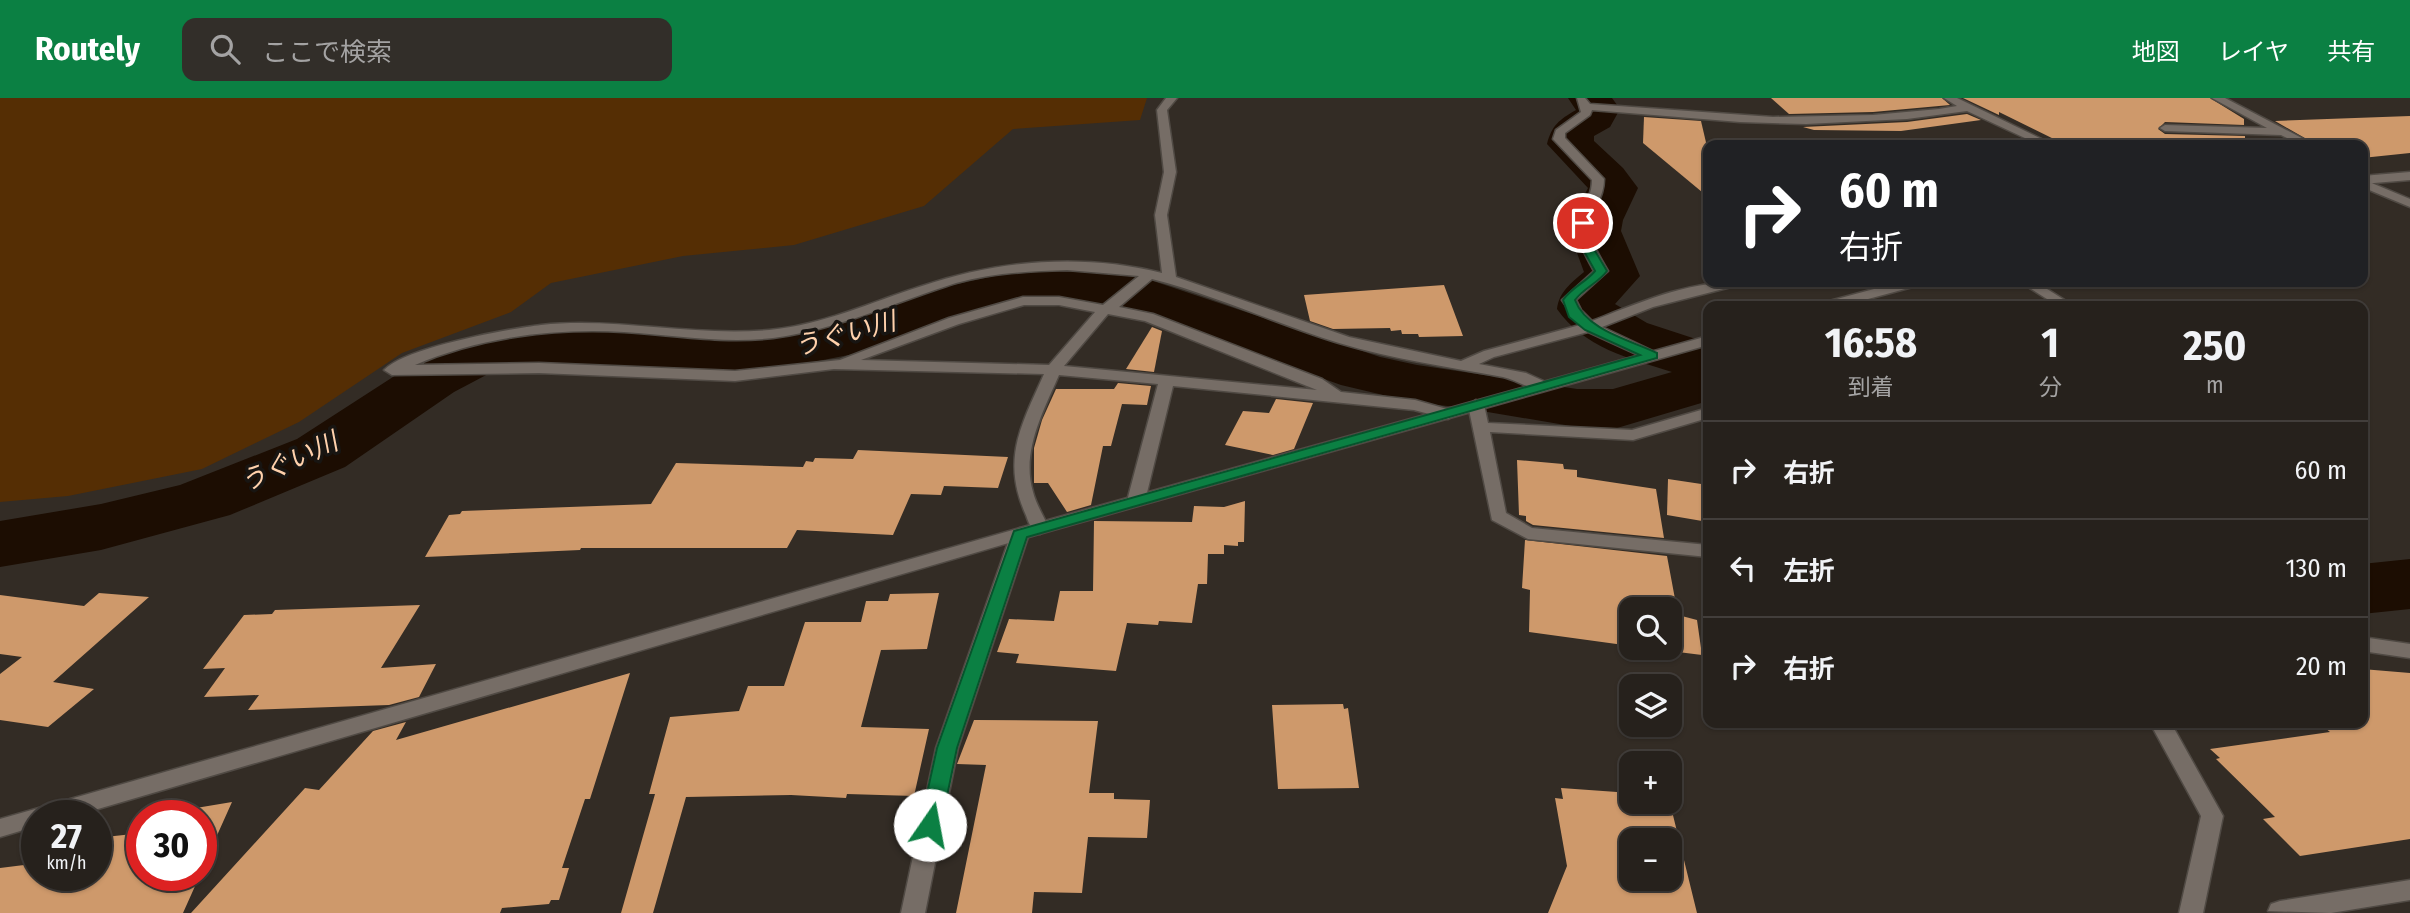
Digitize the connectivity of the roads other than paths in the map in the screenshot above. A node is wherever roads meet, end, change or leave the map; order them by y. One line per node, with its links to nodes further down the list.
1 (1171, 98): 15 (street)
2 (1949, 98): 5 (street)
3 (2217, 98): 7 (street)
4 (1583, 102): 5 (street); 22 (street)
5 (1970, 107): 8 (street)
6 (2165, 128): 7 (street)
7 (2286, 132): 9 (street)
8 (2038, 140)
9 (2300, 140)
10 (2410, 176): 11 (street)
11 (2368, 180)
12 (2368, 184): 13 (street)
13 (2410, 202)
14 (1149, 274): 15 (street); 21 (street); 25 (street)
15 (1170, 280): 26 (street)
16 (1714, 287): 22 (street)
17 (1898, 287): 19 (street)
18 (2035, 287): 20 (street)
19 (1846, 301)
20 (2059, 301)
21 (1105, 309): 25 (street); 27 (street); 30 (street)
22 (1590, 327): 24 (street); 26 (street)
23 (1703, 341): 24 (street)
24 (1654, 355): 29 (street)
25 (834, 364): 27 (street)
26 (1465, 365): 29 (street)
27 (1055, 369): 28 (street); 36 (street)
28 (1167, 380): 30 (street); 35 (street)
29 (1542, 387): 31 (street)
30 (1337, 397): 32 (street)
31 (1476, 405): 32 (street); 34 (street)
32 (1448, 414): 35 (street)
33 (1703, 414): 34 (street)
34 (1480, 426): 37 (street)
35 (1136, 501): 36 (street)
36 (1030, 531): 41 (street); 45 (street)
37 (1703, 550)
38 (2368, 645): 39 (street)
39 (2410, 651)
40 (2163, 728): 46 (street)
41 (97, 800)
42 (21, 822): 43 (street)
43 (0, 828)
44 (2410, 890): 47 (street)
45 (913, 913)
46 (2191, 913)
47 (2282, 913)

